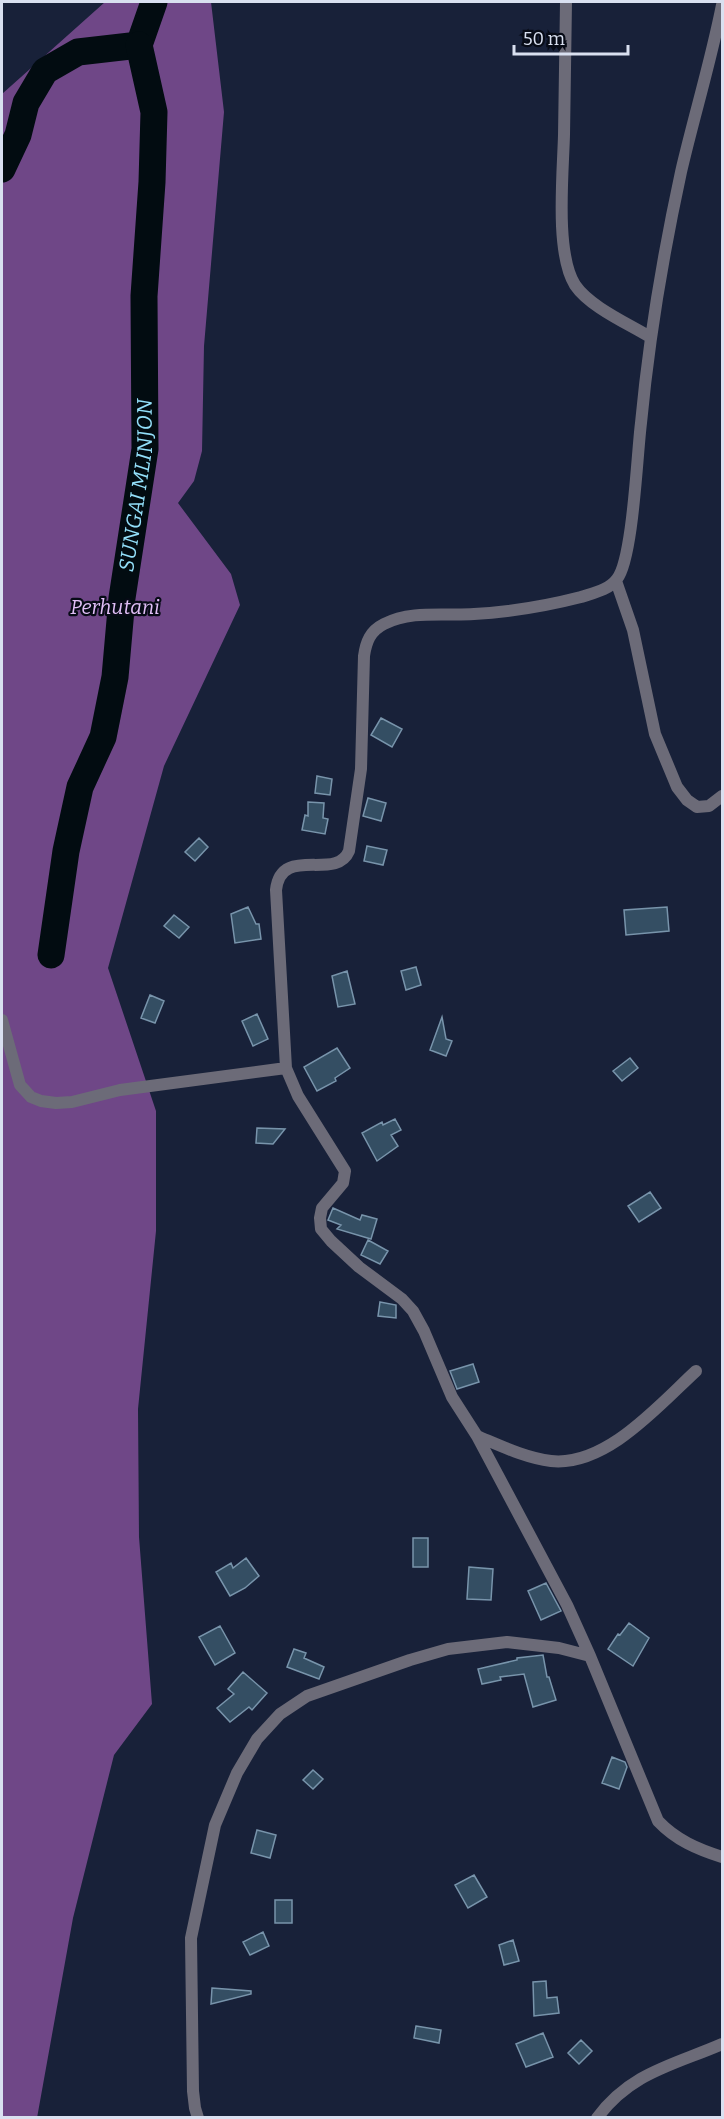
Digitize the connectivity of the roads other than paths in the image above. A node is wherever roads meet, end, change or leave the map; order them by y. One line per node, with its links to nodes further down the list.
1 (566, 2): 3 (street)
2 (723, 5): 3 (street)
3 (651, 337): 4 (street)
4 (616, 581): 5 (street); 7 (street)
5 (723, 796)
6 (2, 1020): 7 (street)
7 (286, 1068): 9 (street)
8 (696, 1371): 9 (street)
9 (477, 1436): 10 (street)
10 (590, 1656): 11 (street); 13 (street)
11 (723, 1857)
12 (723, 2044): 14 (street)
13 (198, 2118)
14 (597, 2118)

